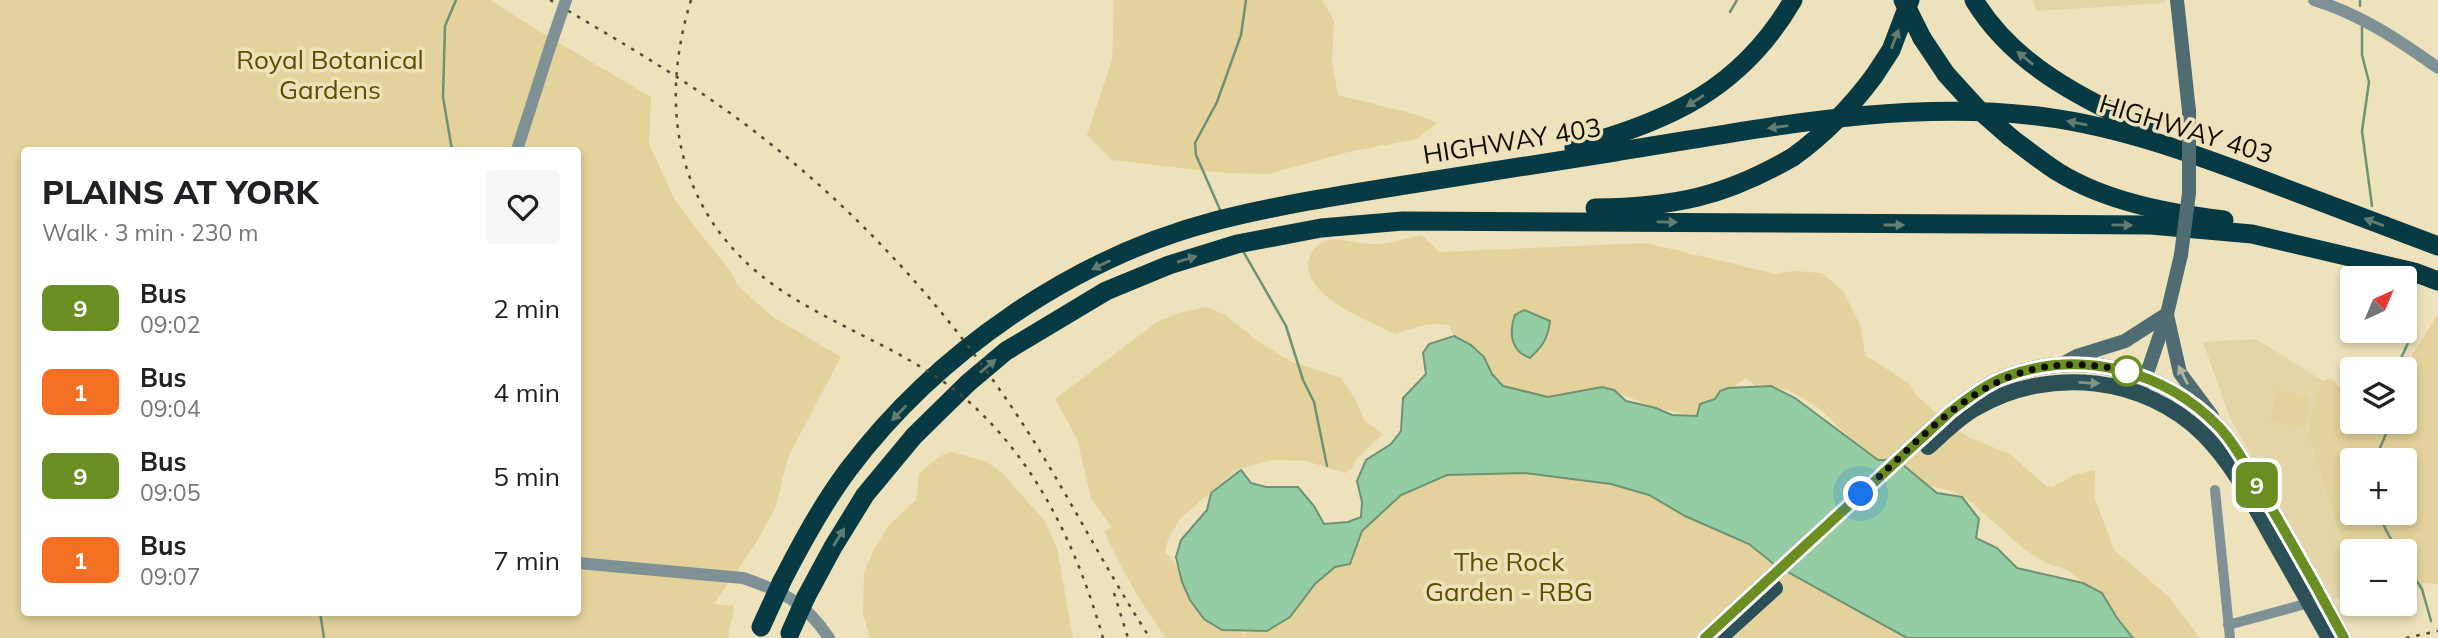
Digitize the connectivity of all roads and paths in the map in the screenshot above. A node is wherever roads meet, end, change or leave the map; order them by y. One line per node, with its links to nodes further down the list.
1 (566, 0): 9 (street, bridge)
2 (1793, 0): 11 (highway, one-way to 11)
3 (1903, 0): 15 (highway, bridge)
4 (1910, 0): 12 (highway, one-way to 4, bridge)
5 (1974, 0): 10 (highway, one-way to 5)
6 (2177, 0): 18 (main road, bridge)
7 (2314, 0): 8 (street)
8 (2438, 68)
9 (518, 147)
10 (2214, 160): 11 (highway, HIGHWAY 403, one-way to 11); 13 (highway, HIGHWAY 403, one-way to 10)
11 (1306, 201): 30 (highway, HIGHWAY 403, one-way to 30, bridge)
12 (1403, 221): 14 (highway, one-way to 14); 31 (highway, one-way to 12, bridge)
13 (2438, 246)
14 (2388, 266)
15 (2403, 266)
16 (2417, 273): 17 (highway)
17 (2438, 281)
18 (2167, 314): 19 (main road); 20 (main road); 23 (main road, one-way to 18)
19 (2063, 365): 20 (main road); 22 (main road)
20 (2146, 377): 21 (main road); 23 (main road)
21 (2140, 394): 22 (main road, one-way to 21); 26 (main road)
22 (1952, 418): 27 (main road)
23 (2219, 427): 29 (main road)
24 (2215, 491): 28 (street)
25 (581, 563): 32 (street)
26 (2309, 603): 28 (street); 29 (main road)
27 (1739, 614): 33 (main road); 34 (main road)
28 (2228, 625): 35 (street)
29 (2329, 629): 36 (main road)
30 (759, 632)
31 (789, 636)
32 (829, 638)
33 (1705, 638)
34 (1720, 638)
35 (2230, 638)
36 (2344, 638)

